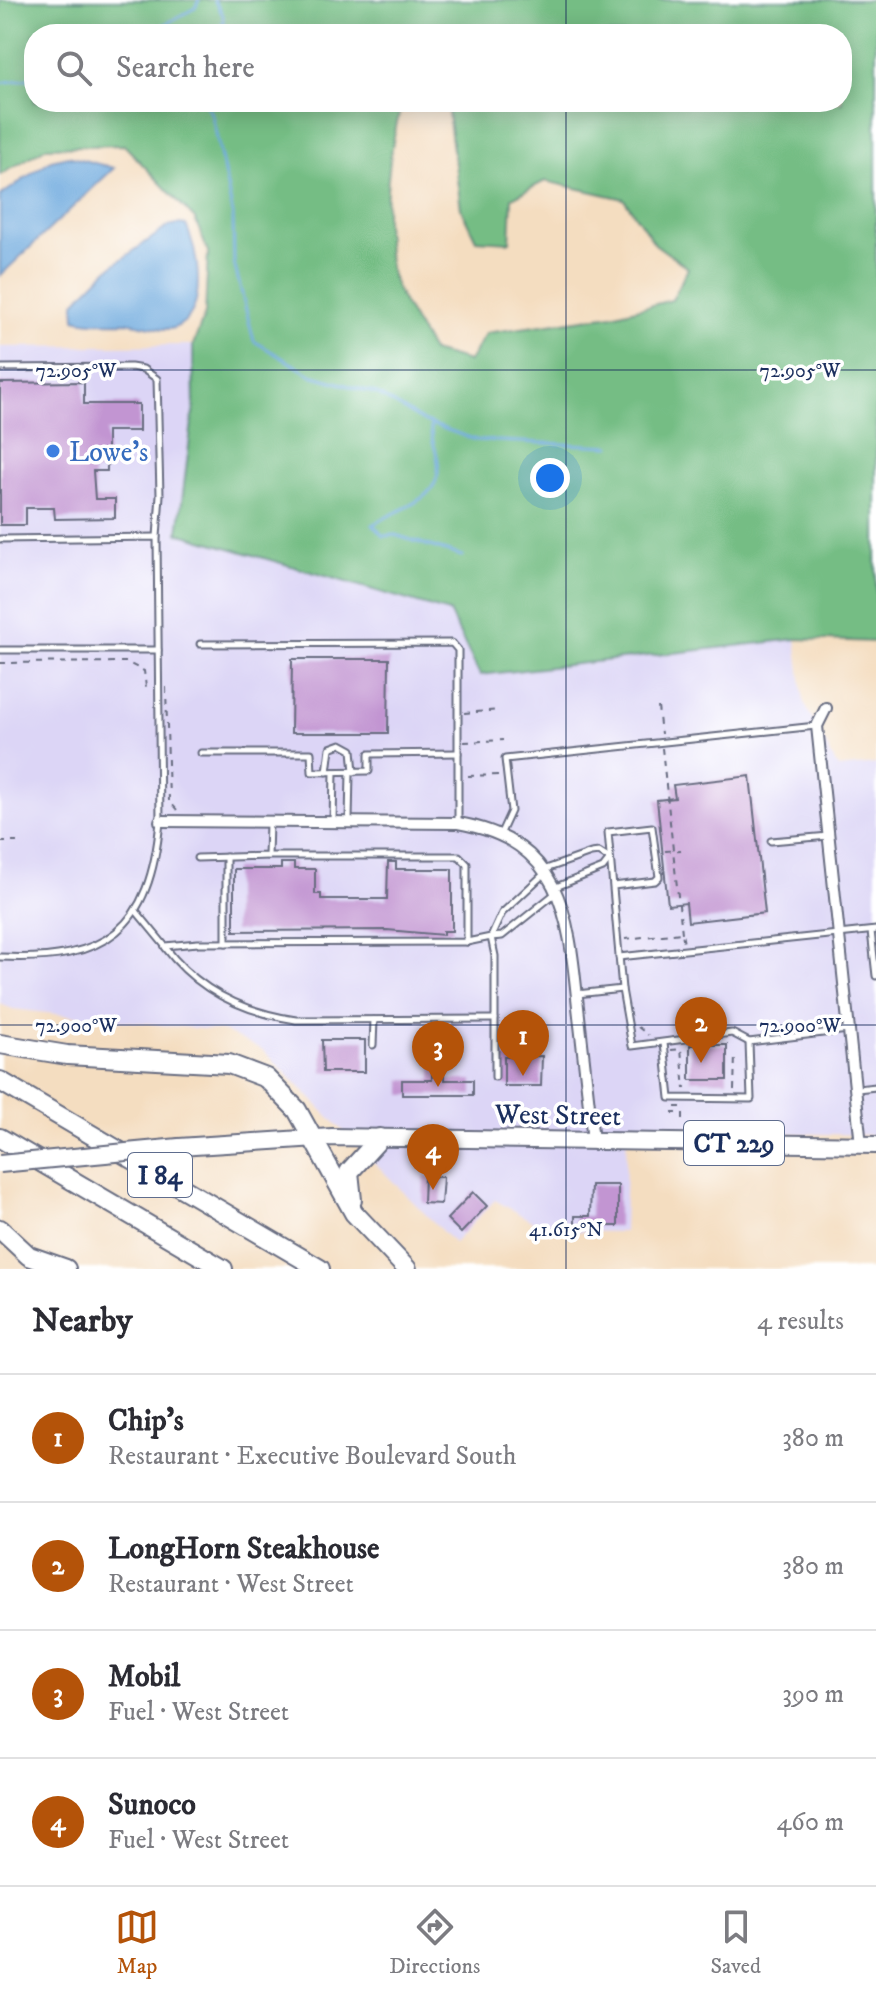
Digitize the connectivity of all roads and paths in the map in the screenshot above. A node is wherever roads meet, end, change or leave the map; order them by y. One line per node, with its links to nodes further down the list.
1 (0, 368): 2 (lane)
2 (157, 537): 3 (lane); 6 (lane)
3 (0, 539)
4 (200, 644): 12 (lane)
5 (0, 650): 6 (lane)
6 (158, 650): 8 (lane)
7 (0, 663): 8 (path)
8 (158, 687): 23 (path); 24 (lane)
9 (658, 707): 15 (path)
10 (826, 708): 13 (street)
11 (499, 710): 12 (path)
12 (458, 713): 16 (lane)
13 (817, 726): 15 (lane); 30 (street)
14 (503, 740): 16 (path)
15 (662, 741): 21 (lane); 34 (path)
16 (458, 742): 18 (lane)
17 (201, 753): 19 (lane)
18 (458, 753): 20 (lane); 22 (lane)
19 (331, 772): 20 (lane); 20 (lane); 26 (lane)
20 (352, 772): 27 (lane)
21 (507, 774): 22 (path); 29 (lane)
22 (459, 775): 28 (lane)
23 (183, 811)
24 (160, 821): 25 (street); 44 (lane)
25 (269, 822): 26 (street); 37 (lane)
26 (333, 822): 27 (street)
27 (349, 822): 28 (street)
28 (458, 823): 29 (street)
29 (500, 835): 41 (street)
30 (829, 836): 31 (lane); 47 (street)
31 (771, 841)
32 (0, 842): 33 (path)
33 (17, 842)
34 (673, 850): 35 (path); 36 (path); 46 (path)
35 (681, 850)
36 (656, 852): 40 (lane); 42 (lane)
37 (268, 856): 38 (lane); 50 (lane)
38 (226, 857): 39 (lane); 51 (lane)
39 (197, 858)
40 (610, 859): 41 (lane); 42 (lane); 43 (lane)
41 (544, 871): 43 (street); 48 (lane)
42 (613, 886): 49 (lane)
43 (557, 889): 48 (lane); 58 (street)
44 (137, 912): 52 (lane); 54 (lane)
45 (873, 931): 47 (lane); 56 (lane)
46 (682, 933): 49 (path); 53 (path)
47 (840, 934): 53 (lane); 62 (street)
48 (491, 937): 50 (lane); 59 (lane)
49 (617, 940): 55 (lane)
50 (467, 942): 51 (lane)
51 (226, 943): 52 (lane)
52 (165, 946): 60 (lane)
53 (684, 949): 55 (lane)
54 (0, 957)
55 (619, 957): 57 (lane)
56 (876, 976)
57 (622, 989): 58 (lane); 66 (lane)
58 (577, 994): 80 (street)
59 (495, 1019): 60 (lane); 70 (lane)
60 (374, 1020): 67 (lane)
61 (637, 1025): 66 (path)
62 (851, 1030): 63 (lane); 73 (street)
63 (749, 1042): 64 (lane); 75 (lane)
64 (664, 1043): 66 (lane); 68 (lane)
65 (0, 1044): 78 (highway)
66 (652, 1044)
67 (373, 1045)
68 (664, 1051): 75 (lane); 75 (path)
69 (735, 1055): 74 (path)
70 (495, 1077)
71 (0, 1081): 87 (highway, I 84)
72 (876, 1087): 73 (lane)
73 (857, 1089): 81 (street)
74 (734, 1091)
75 (685, 1098): 76 (path)
76 (683, 1119)
77 (0, 1138): 86 (highway, I 84)
78 (312, 1138): 79 (main road, West Street / CT 229); 82 (main road, West Street / CT 229, bridge); 84 (highway)
79 (380, 1138): 80 (main road, West Street / CT 229); 84 (highway)
80 (593, 1141): 81 (main road, West Street / CT 229)
81 (868, 1145)
82 (0, 1164)
83 (0, 1229): 85 (highway)
84 (368, 1231): 88 (highway)
85 (66, 1269)
86 (223, 1269)
87 (320, 1269)
88 (407, 1269)

